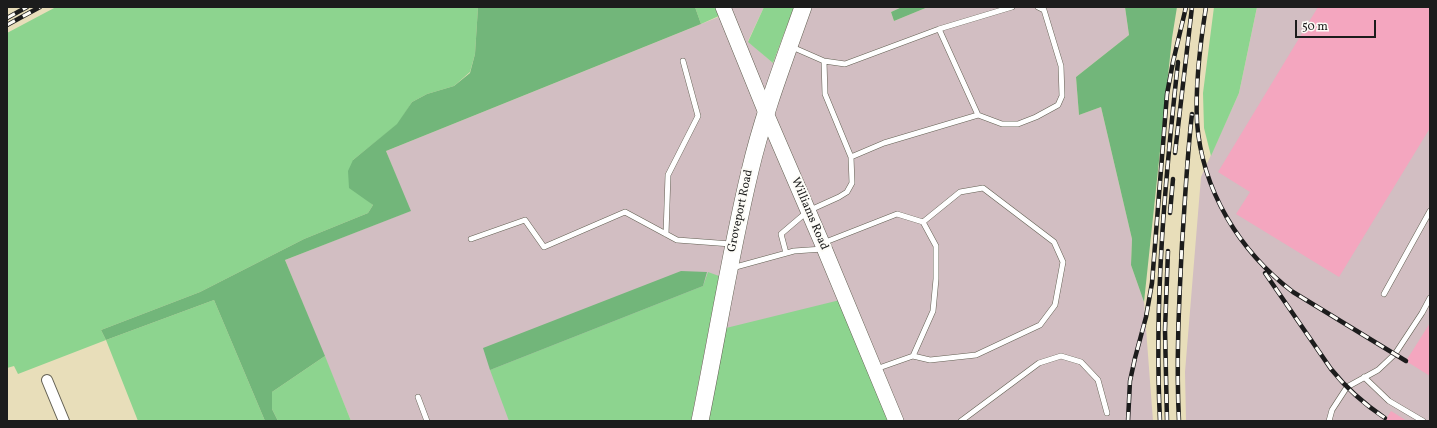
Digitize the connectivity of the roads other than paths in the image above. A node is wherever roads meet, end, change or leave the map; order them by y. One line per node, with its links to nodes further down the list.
1 (723, 7): 9 (main road, Williams Road)
2 (804, 7): 6 (main road, Groveport Road)
3 (1012, 7): 5 (lane)
4 (1038, 7): 10 (lane)
5 (939, 28): 8 (lane); 10 (lane)
6 (790, 46): 8 (lane); 9 (main road, Groveport Road)
7 (683, 61): 15 (lane)
8 (824, 61): 11 (lane)
9 (766, 113): 12 (main road, Williams Road); 17 (main road, Groveport Road)
10 (978, 115): 11 (lane)
11 (852, 157): 12 (lane)
12 (808, 211): 18 (main road, Williams Road); 19 (lane)
13 (1430, 212): 21 (lane)
14 (922, 222): 18 (lane); 23 (lane); 23 (lane)
15 (666, 234): 16 (lane); 17 (lane)
16 (471, 239)
17 (734, 244): 20 (main road, Groveport Road)
18 (823, 246): 19 (lane); 24 (main road, Williams Road)
19 (786, 253): 20 (lane)
20 (729, 269): 31 (main road, Groveport Road)
21 (1384, 294)
22 (1430, 298): 25 (lane)
23 (913, 356): 24 (lane)
24 (874, 370): 32 (main road, Williams Road)
25 (1364, 377): 34 (lane); 35 (lane)
26 (47, 380): 29 (street)
27 (418, 397): 30 (lane)
28 (1107, 413): 33 (lane)
29 (64, 421)
30 (427, 421)
31 (700, 421)
32 (896, 421)
33 (961, 421)
34 (1329, 421)
35 (1423, 421)

